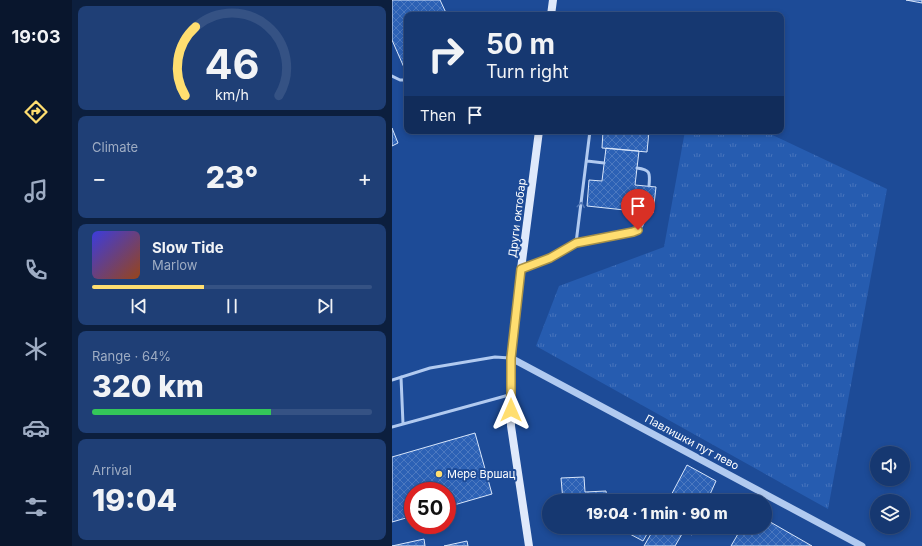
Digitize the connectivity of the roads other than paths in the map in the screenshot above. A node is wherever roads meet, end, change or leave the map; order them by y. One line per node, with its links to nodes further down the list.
1 (552, 0): 2 (main road)
2 (551, 12)
3 (392, 76): 4 (lane)
4 (404, 80)
5 (539, 134): 13 (main road, Други октобар)
6 (590, 134): 7 (lane)
7 (587, 160): 8 (lane); 12 (lane, one-way to 7)
8 (604, 163)
9 (637, 168): 10 (lane)
10 (649, 186)
11 (645, 212): 12 (lane)
12 (576, 243): 13 (lane)
13 (521, 269): 14 (main road, Други октобар)
14 (511, 358): 15 (lane); 17 (main road, Други октобар); 21 (street, Павлишки пут лево)
15 (401, 377): 16 (lane); 18 (lane)
16 (392, 380)
17 (511, 394): 18 (lane); 20 (main road, Други октобар)
18 (402, 424): 19 (lane)
19 (392, 427)
20 (529, 546)
21 (862, 546)

